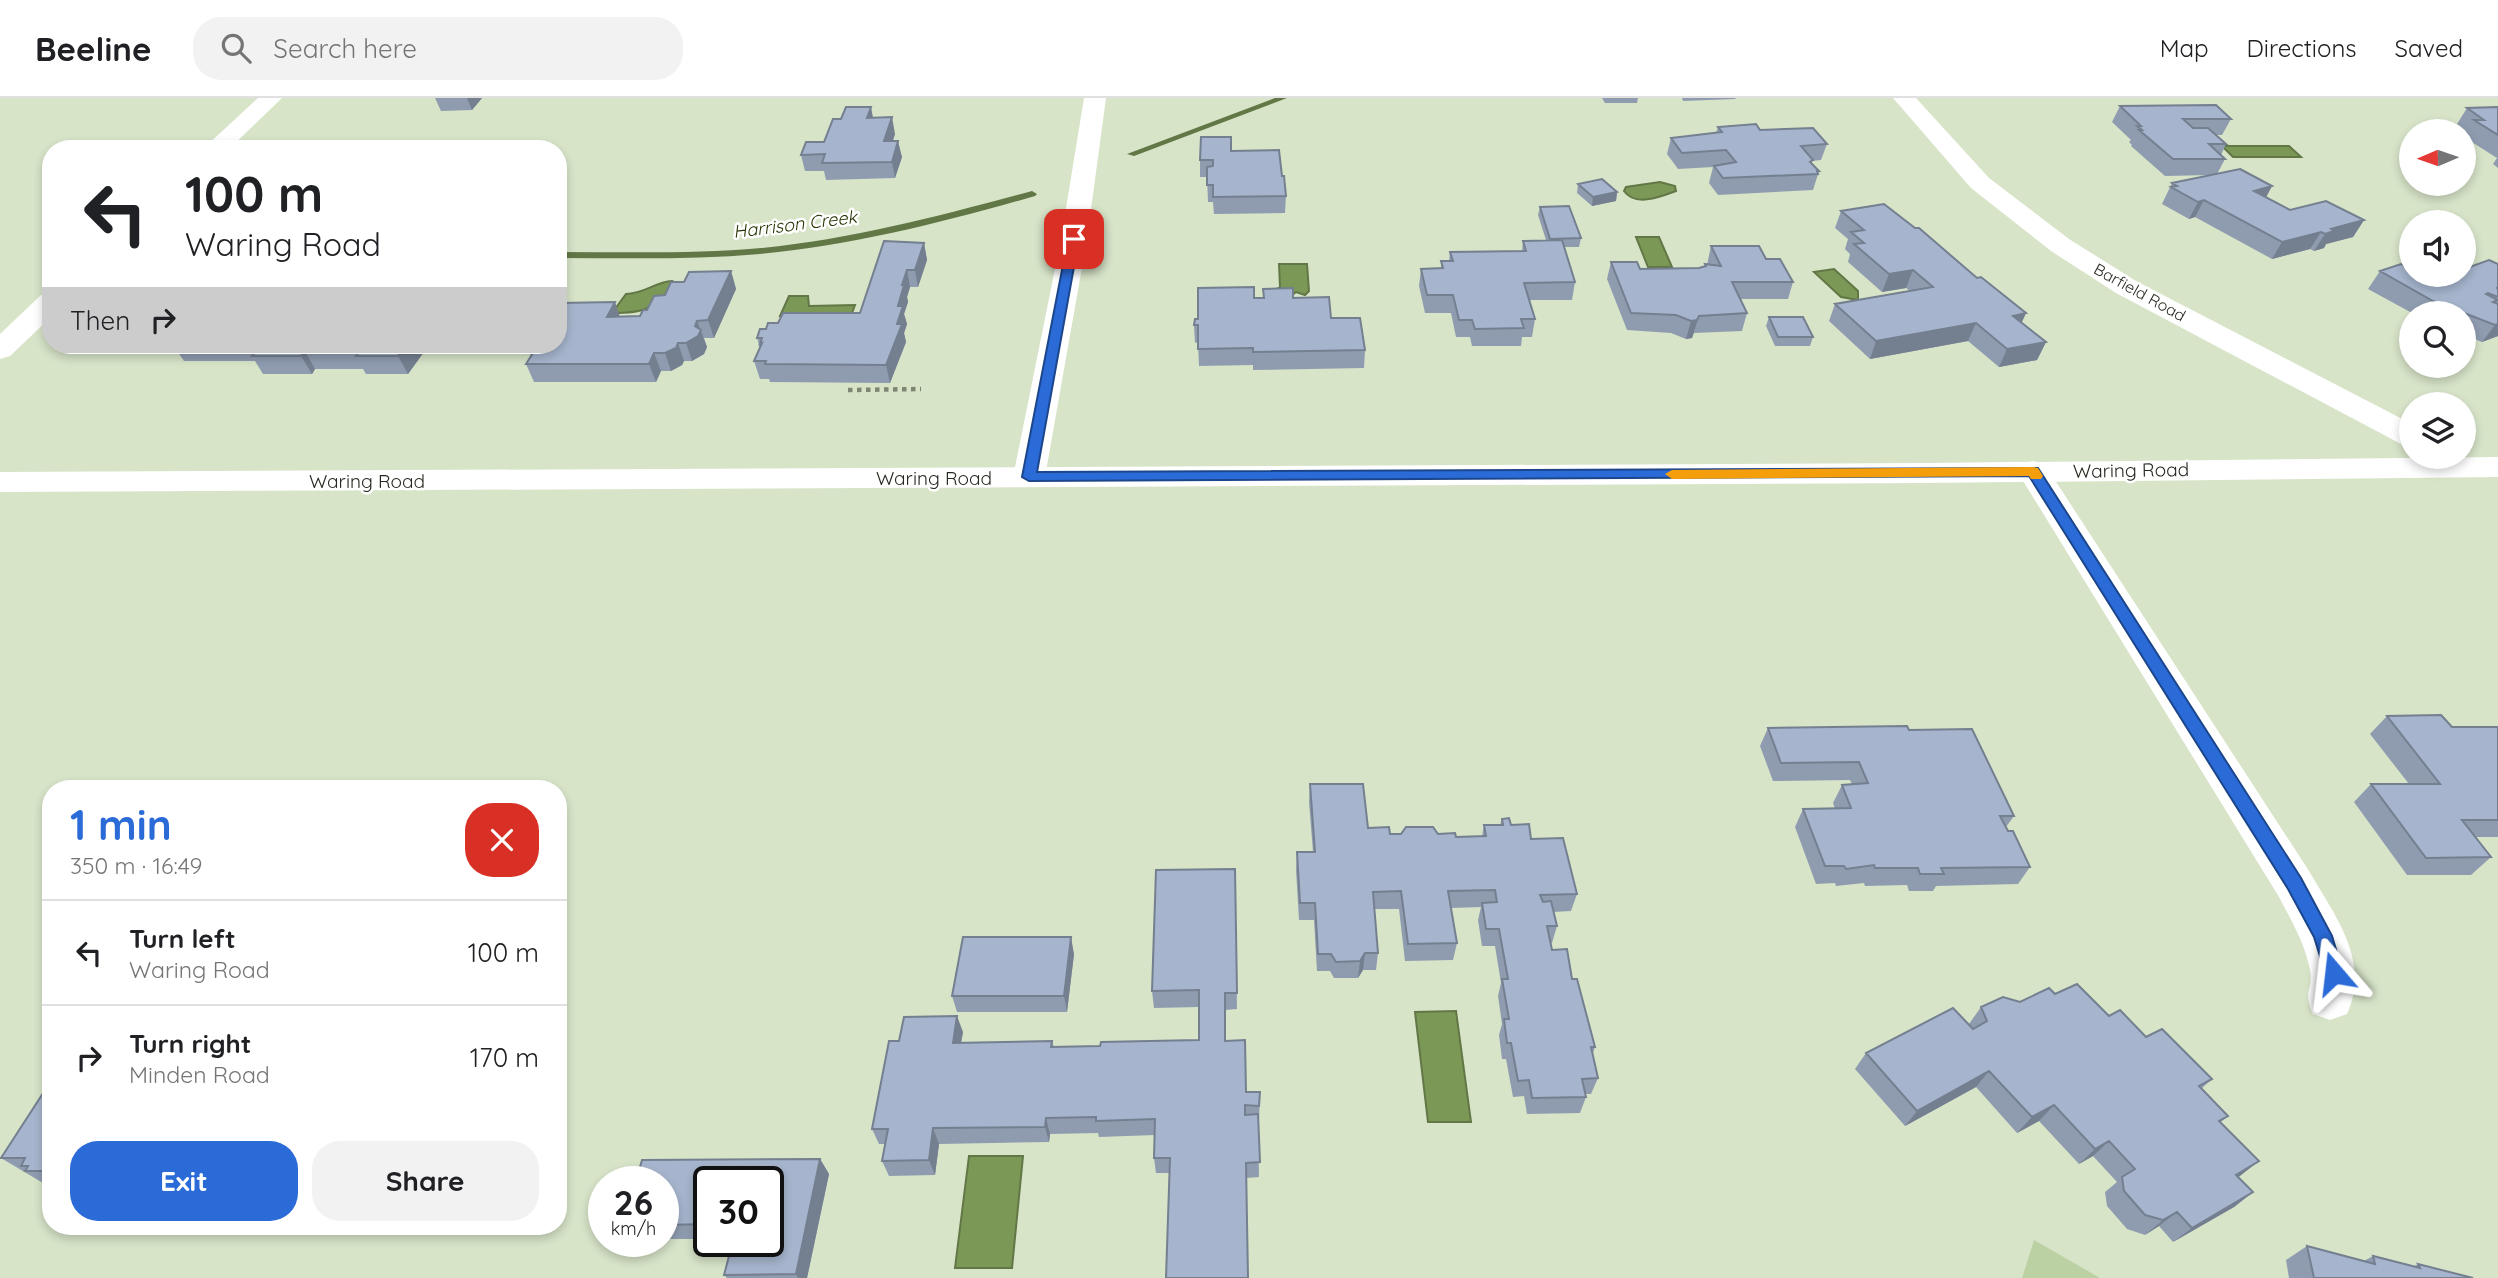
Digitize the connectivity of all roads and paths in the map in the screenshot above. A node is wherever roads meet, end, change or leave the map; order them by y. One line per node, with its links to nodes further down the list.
1 (271, 98): 4 (street)
2 (1095, 98): 12 (street)
3 (1904, 98): 9 (street, Barfield Road)
4 (225, 140)
5 (42, 310): 6 (street)
6 (0, 350)
7 (921, 389): 8 (path)
8 (848, 390)
9 (2399, 430)
10 (2399, 464): 11 (street, Waring Road)
11 (2033, 471): 12 (street, Waring Road); 14 (street)
12 (1029, 477): 13 (street, Waring Road)
13 (0, 482)
14 (2330, 999)

